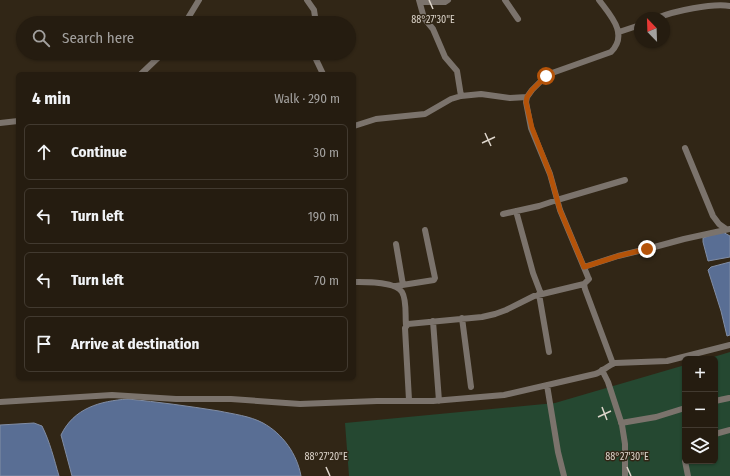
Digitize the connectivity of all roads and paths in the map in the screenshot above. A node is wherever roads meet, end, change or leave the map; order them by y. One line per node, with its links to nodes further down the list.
1 (199, 0): 9 (street)
2 (307, 0): 10 (street)
3 (448, 0): 6 (street)
4 (505, 0): 11 (street)
5 (599, 0): 13 (street)
6 (420, 1): 18 (street)
7 (730, 6): 8 (street)
8 (670, 14)
9 (189, 16)
10 (315, 16)
11 (518, 19)
12 (634, 26): 13 (street)
13 (619, 32): 19 (street)
14 (156, 60): 16 (street)
15 (316, 60): 17 (street)
16 (143, 72)
17 (322, 72)
18 (461, 96): 19 (street); 22 (street)
19 (527, 97): 25 (street)
20 (16, 121): 21 (street)
21 (0, 123)
22 (356, 125)
23 (685, 148): 28 (street)
24 (625, 180): 25 (street)
25 (554, 201): 26 (street); 31 (street)
26 (516, 211): 27 (street); 36 (street)
27 (503, 214)
28 (728, 229): 31 (street)
29 (425, 230): 34 (street)
30 (396, 244): 34 (street)
31 (584, 267): 33 (street)
32 (356, 282): 35 (street)
33 (586, 282): 36 (street); 44 (street)
34 (403, 285): 35 (street)
35 (396, 286): 39 (street)
36 (540, 294): 37 (street); 41 (street)
37 (462, 318): 38 (street); 47 (street)
38 (433, 321): 39 (street); 50 (street)
39 (406, 325): 49 (street)
40 (730, 345): 42 (street)
41 (550, 352)
42 (693, 356)
43 (682, 358): 44 (street)
44 (613, 364): 45 (street)
45 (602, 370): 46 (street); 54 (street)
46 (547, 385): 50 (street); 58 (street)
47 (471, 387)
48 (729, 398): 51 (street)
49 (409, 400): 50 (street); 52 (street)
50 (439, 401)
51 (718, 401)
52 (0, 402)
53 (682, 409): 54 (street)
54 (621, 423): 59 (street)
55 (730, 430): 56 (street)
56 (718, 433)
57 (686, 464): 60 (street)
58 (564, 476)
59 (624, 476)
60 (688, 476)

